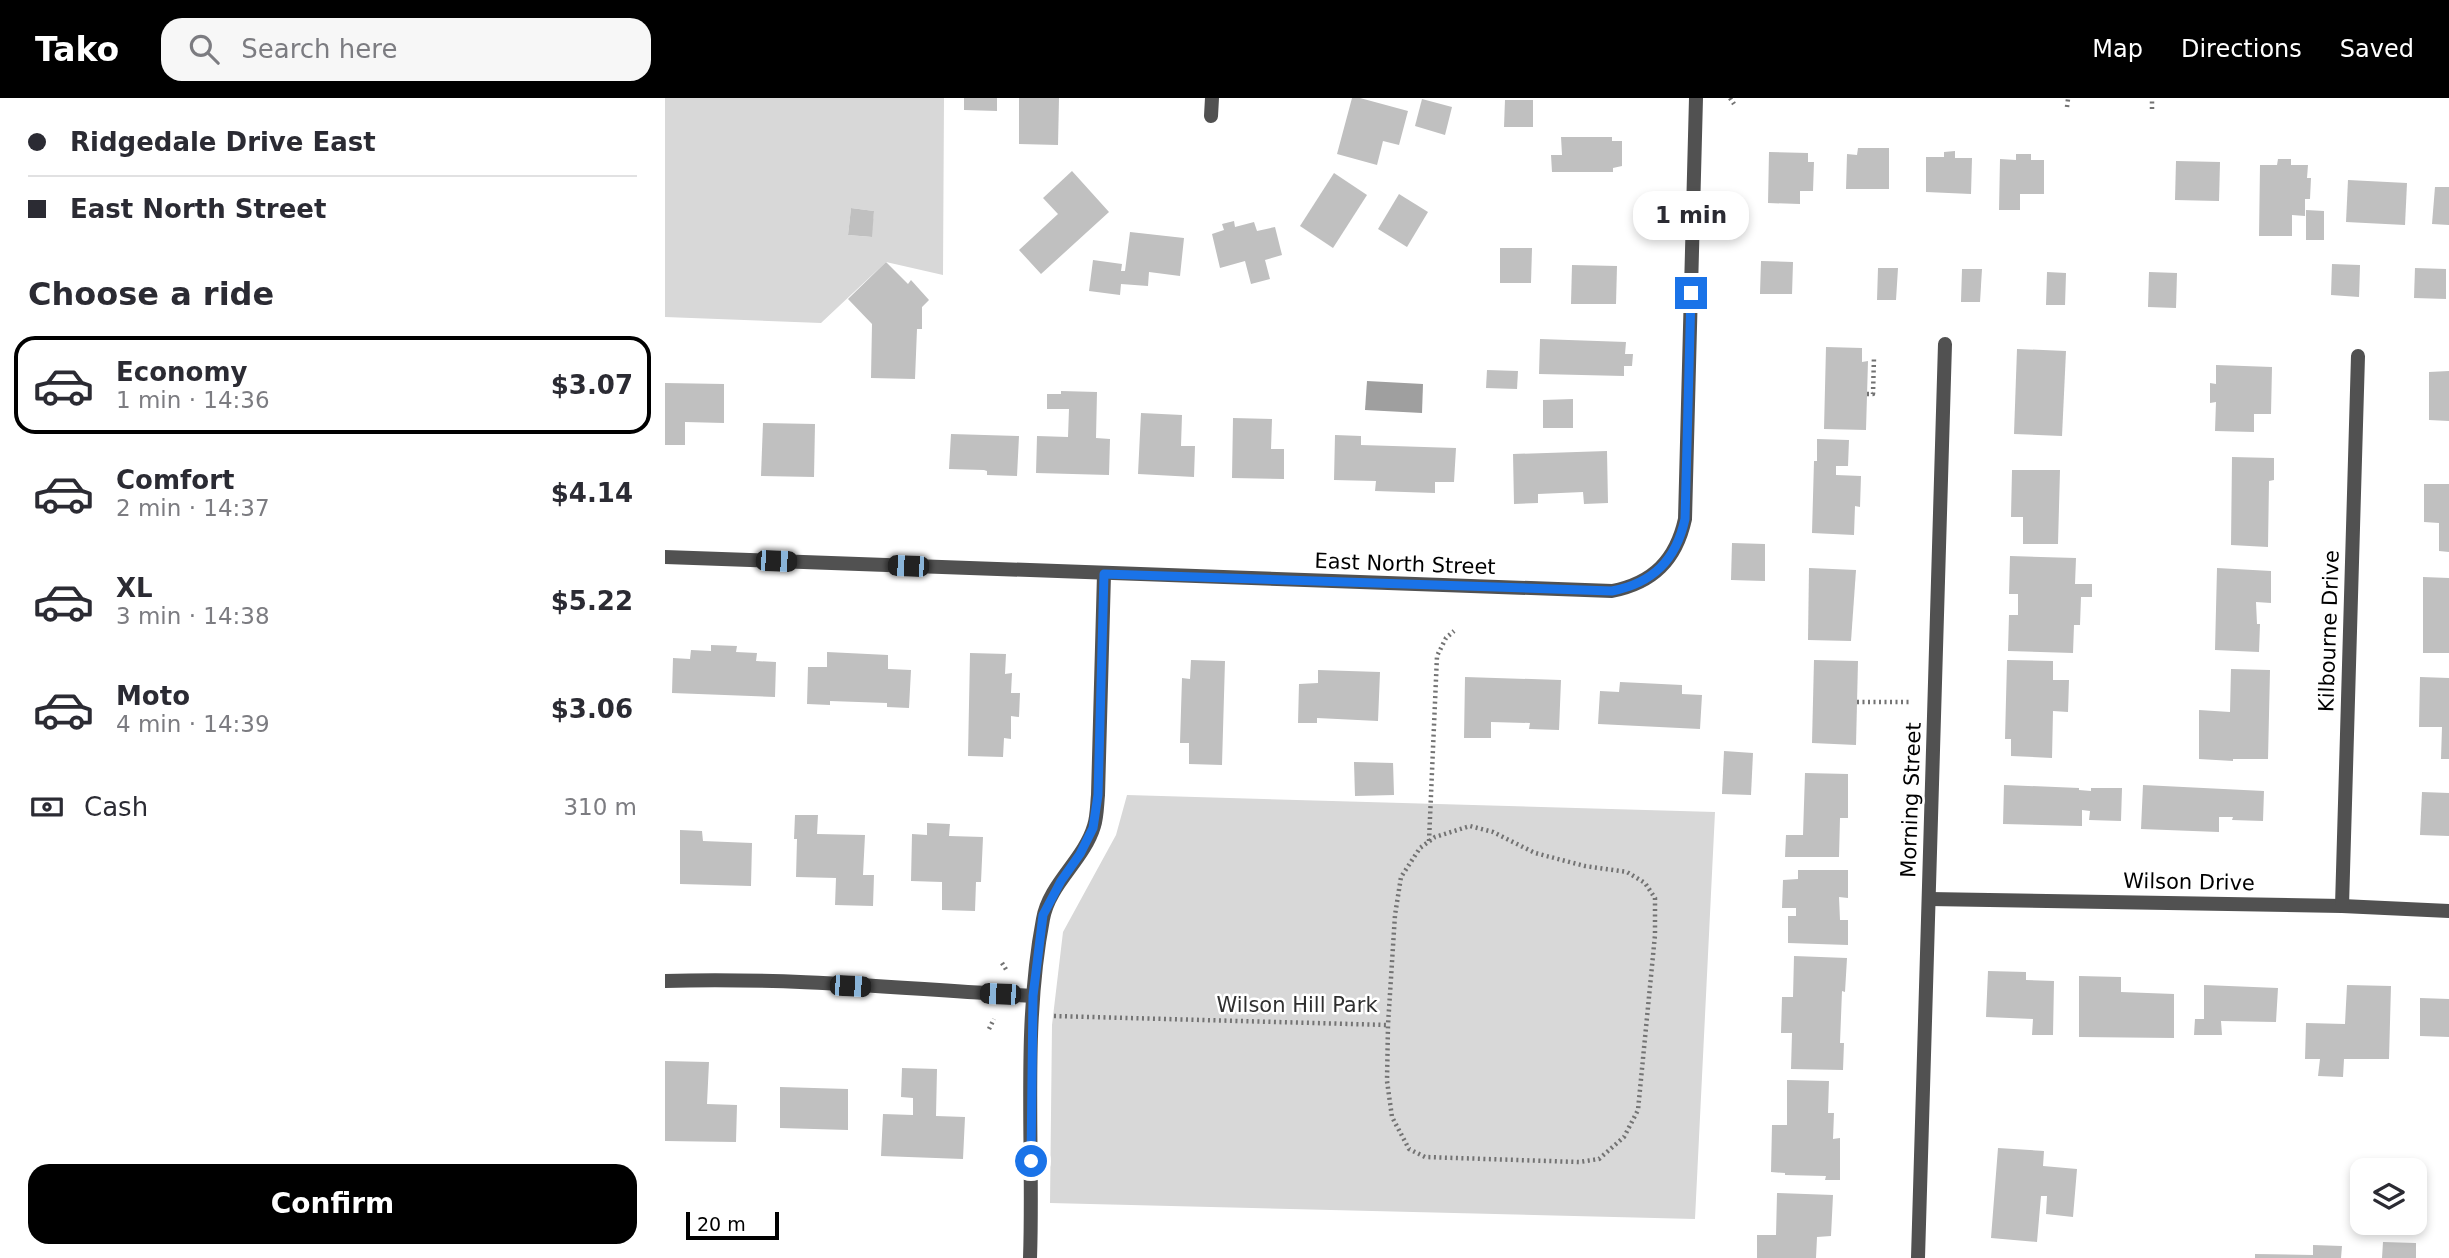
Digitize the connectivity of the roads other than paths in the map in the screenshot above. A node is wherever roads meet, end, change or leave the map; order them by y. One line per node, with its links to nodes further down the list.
1 (1212, 98): 3 (street)
2 (1696, 98): 7 (street, East North Street)
3 (1212, 116)
4 (1945, 344): 8 (street, Morning Street)
5 (2358, 356): 9 (street, Kilbourne Drive)
6 (665, 557): 7 (street, East North Street)
7 (1104, 574): 12 (street)
8 (1929, 899): 9 (street, Wilson Drive); 14 (street, Morning Street)
9 (2342, 906): 10 (street, Wilson Drive)
10 (2449, 911)
11 (665, 981): 12 (street)
12 (1033, 996): 13 (street)
13 (1030, 1258)
14 (1919, 1258)

